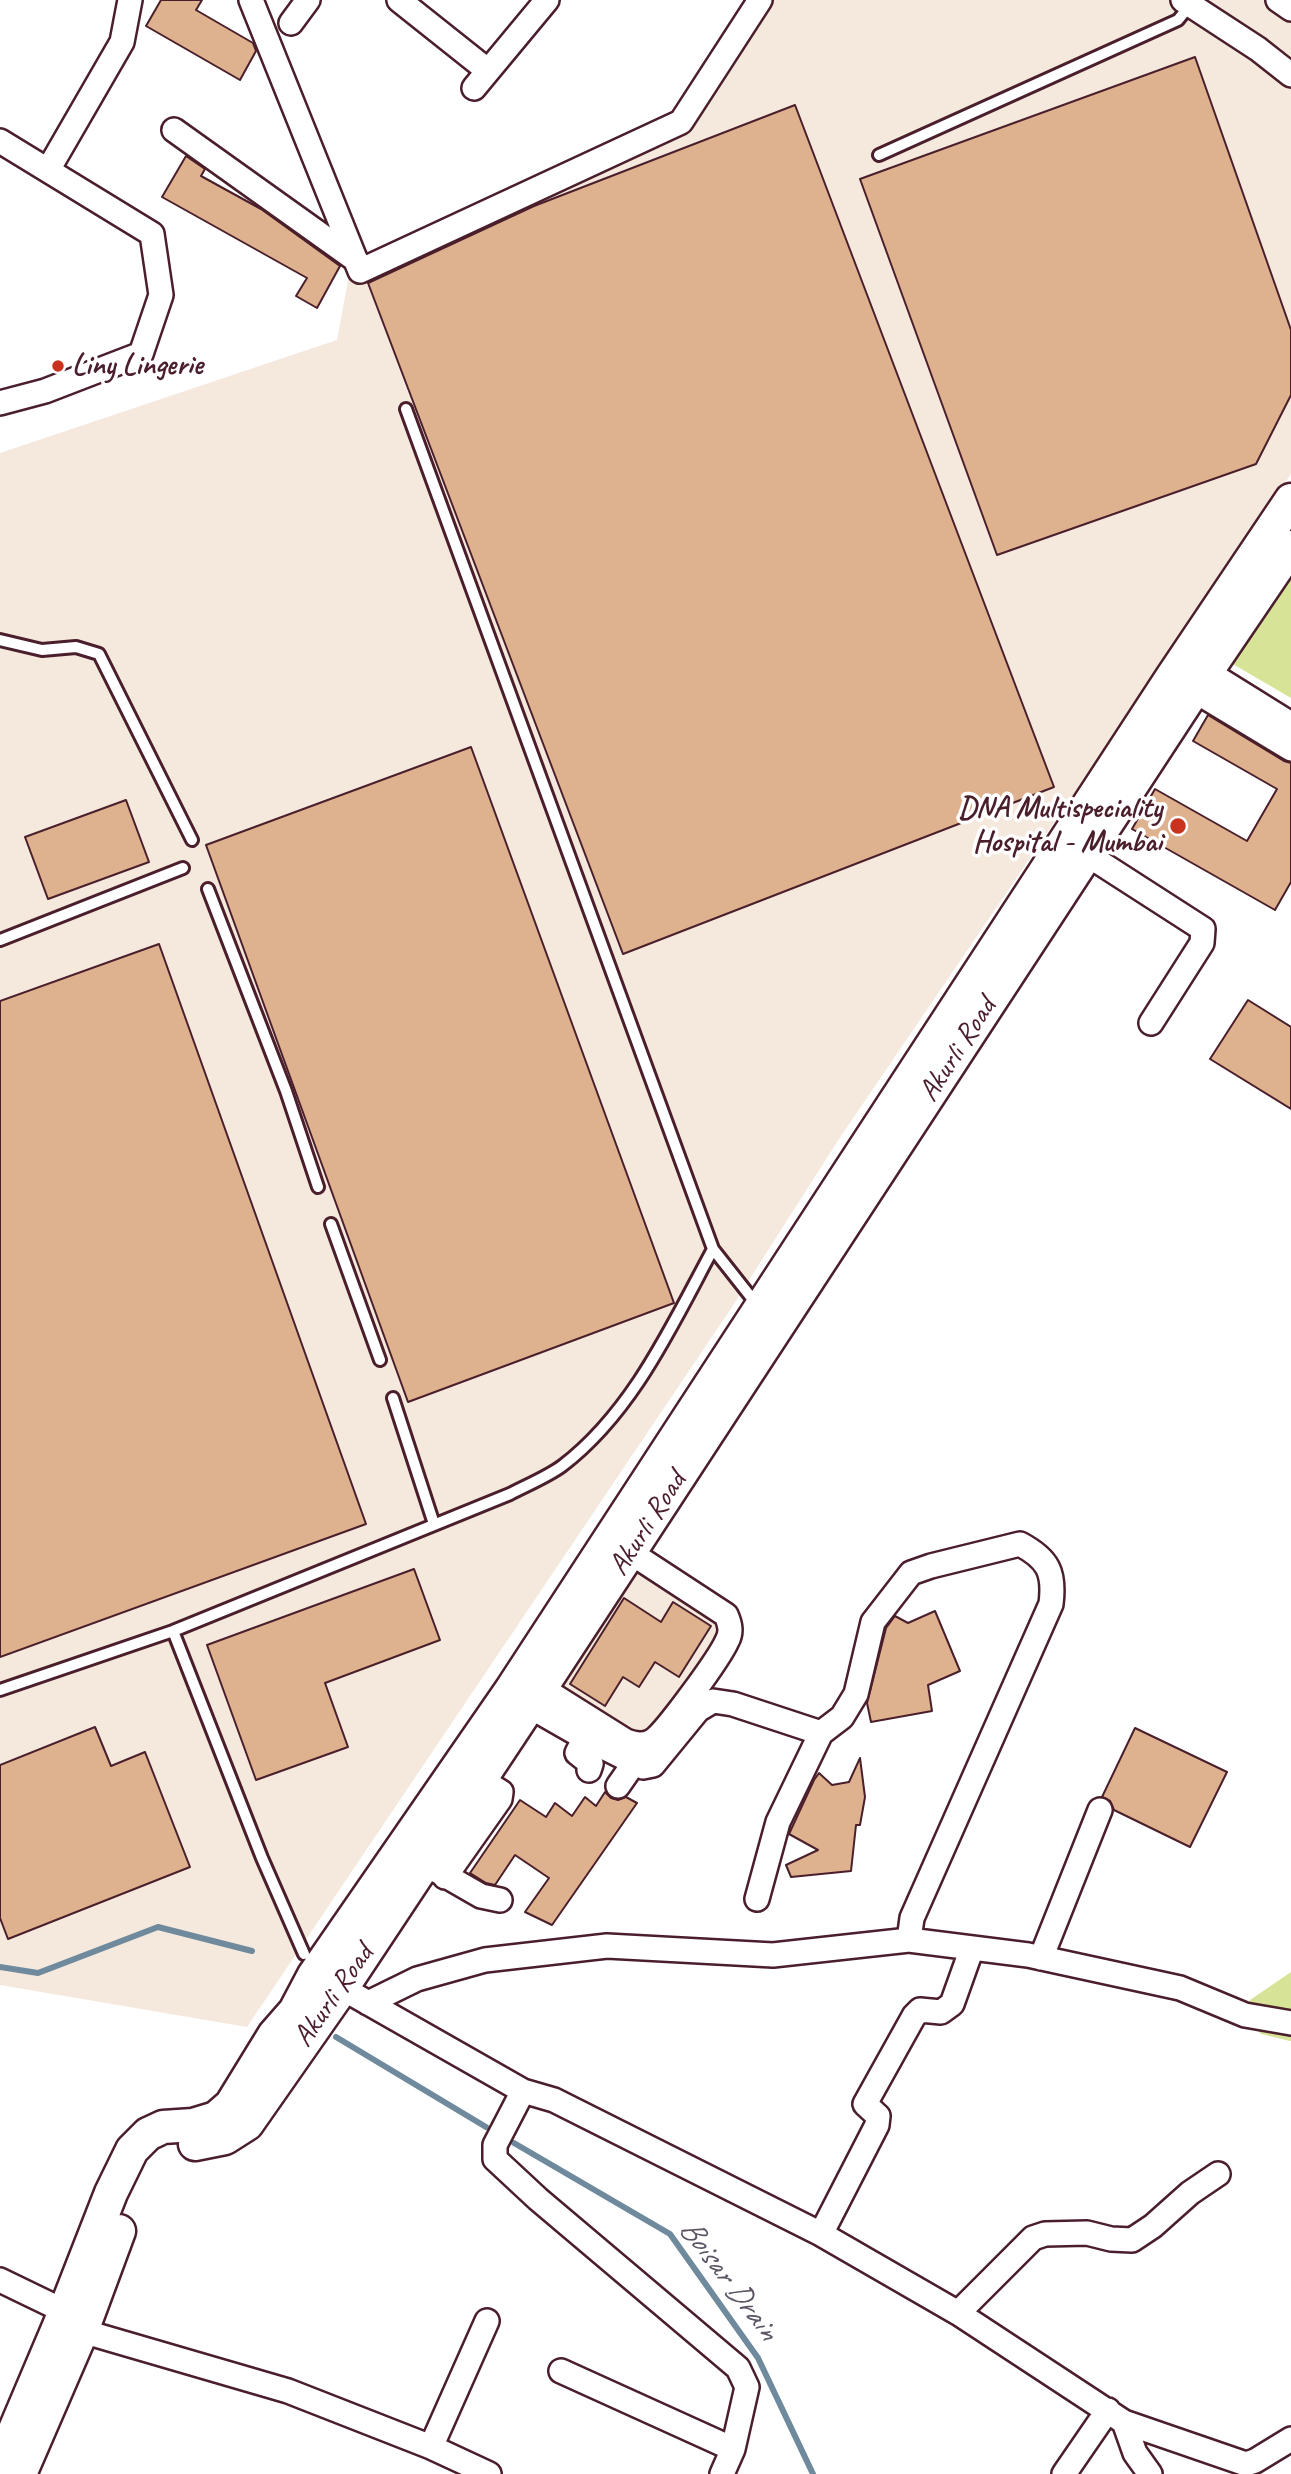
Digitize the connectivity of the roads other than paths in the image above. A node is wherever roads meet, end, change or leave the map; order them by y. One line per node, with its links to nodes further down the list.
1 (130, 0): 15 (street)
2 (251, 0): 16 (street)
3 (307, 0): 10 (street)
4 (399, 0): 5 (street)
5 (547, 0)
6 (760, 0): 16 (street)
7 (1278, 0): 9 (street)
8 (1186, 2): 11 (street); 14 (lane)
9 (1291, 9)
10 (291, 23)
11 (1291, 75)
12 (174, 130): 16 (street)
13 (0, 141): 15 (street)
14 (879, 155)
15 (48, 170): 17 (street)
16 (356, 260)
17 (0, 403)
18 (406, 410): 33 (lane)
19 (1291, 500): 22 (street)
20 (1291, 547): 22 (street, Akurli Road)
21 (0, 640): 25 (lane)
22 (1189, 674): 23 (street); 24 (street); 26 (street, Akurli Road)
23 (1291, 724)
24 (1291, 750)
25 (192, 840)
26 (1076, 847): 30 (street); 34 (street, Akurli Road)
27 (183, 868): 29 (lane)
28 (208, 889): 31 (lane)
29 (0, 940)
30 (1151, 1023)
31 (318, 1187)
32 (331, 1224): 35 (lane)
33 (713, 1249): 34 (lane); 37 (lane)
34 (769, 1317): 38 (street, Akurli Road)
35 (380, 1360)
36 (393, 1398): 37 (lane)
37 (434, 1524): 39 (lane)
38 (620, 1546): 41 (street, Akurli Road); 41 (street)
39 (173, 1631): 40 (lane); 54 (lane)
40 (0, 1690)
41 (526, 1696): 43 (street); 48 (street, Akurli Road); 48 (street, Akurli Road)
42 (821, 1733): 44 (street); 49 (street); 51 (street)
43 (585, 1738): 44 (street); 45 (street)
44 (634, 1763): 46 (street)
45 (589, 1770)
46 (618, 1786)
47 (1100, 1810): 53 (street)
48 (420, 1870): 50 (street); 54 (street, Akurli Road)
49 (757, 1899)
50 (500, 1900)
51 (909, 1940): 52 (street); 54 (street)
52 (972, 1948): 53 (street); 58 (street)
53 (1041, 1958): 55 (street)
54 (331, 1979): 56 (street); 62 (street, Akurli Road)
55 (1291, 2023)
56 (523, 2091): 58 (street); 67 (street)
57 (1218, 2174): 60 (street)
58 (821, 2234): 60 (street)
59 (0, 2280): 62 (street)
60 (958, 2312): 64 (street)
61 (487, 2320): 66 (street)
62 (73, 2321): 66 (street); 68 (street, Akurli Road); 69 (street, Akurli Road)
63 (561, 2371): 67 (street)
64 (1116, 2416): 65 (street); 72 (street); 73 (street)
65 (1291, 2439)
66 (431, 2447): 70 (street)
67 (733, 2449): 71 (street)
68 (0, 2465)
69 (20, 2474)
70 (489, 2474)
71 (722, 2474)
72 (1064, 2474)
73 (1150, 2474)

